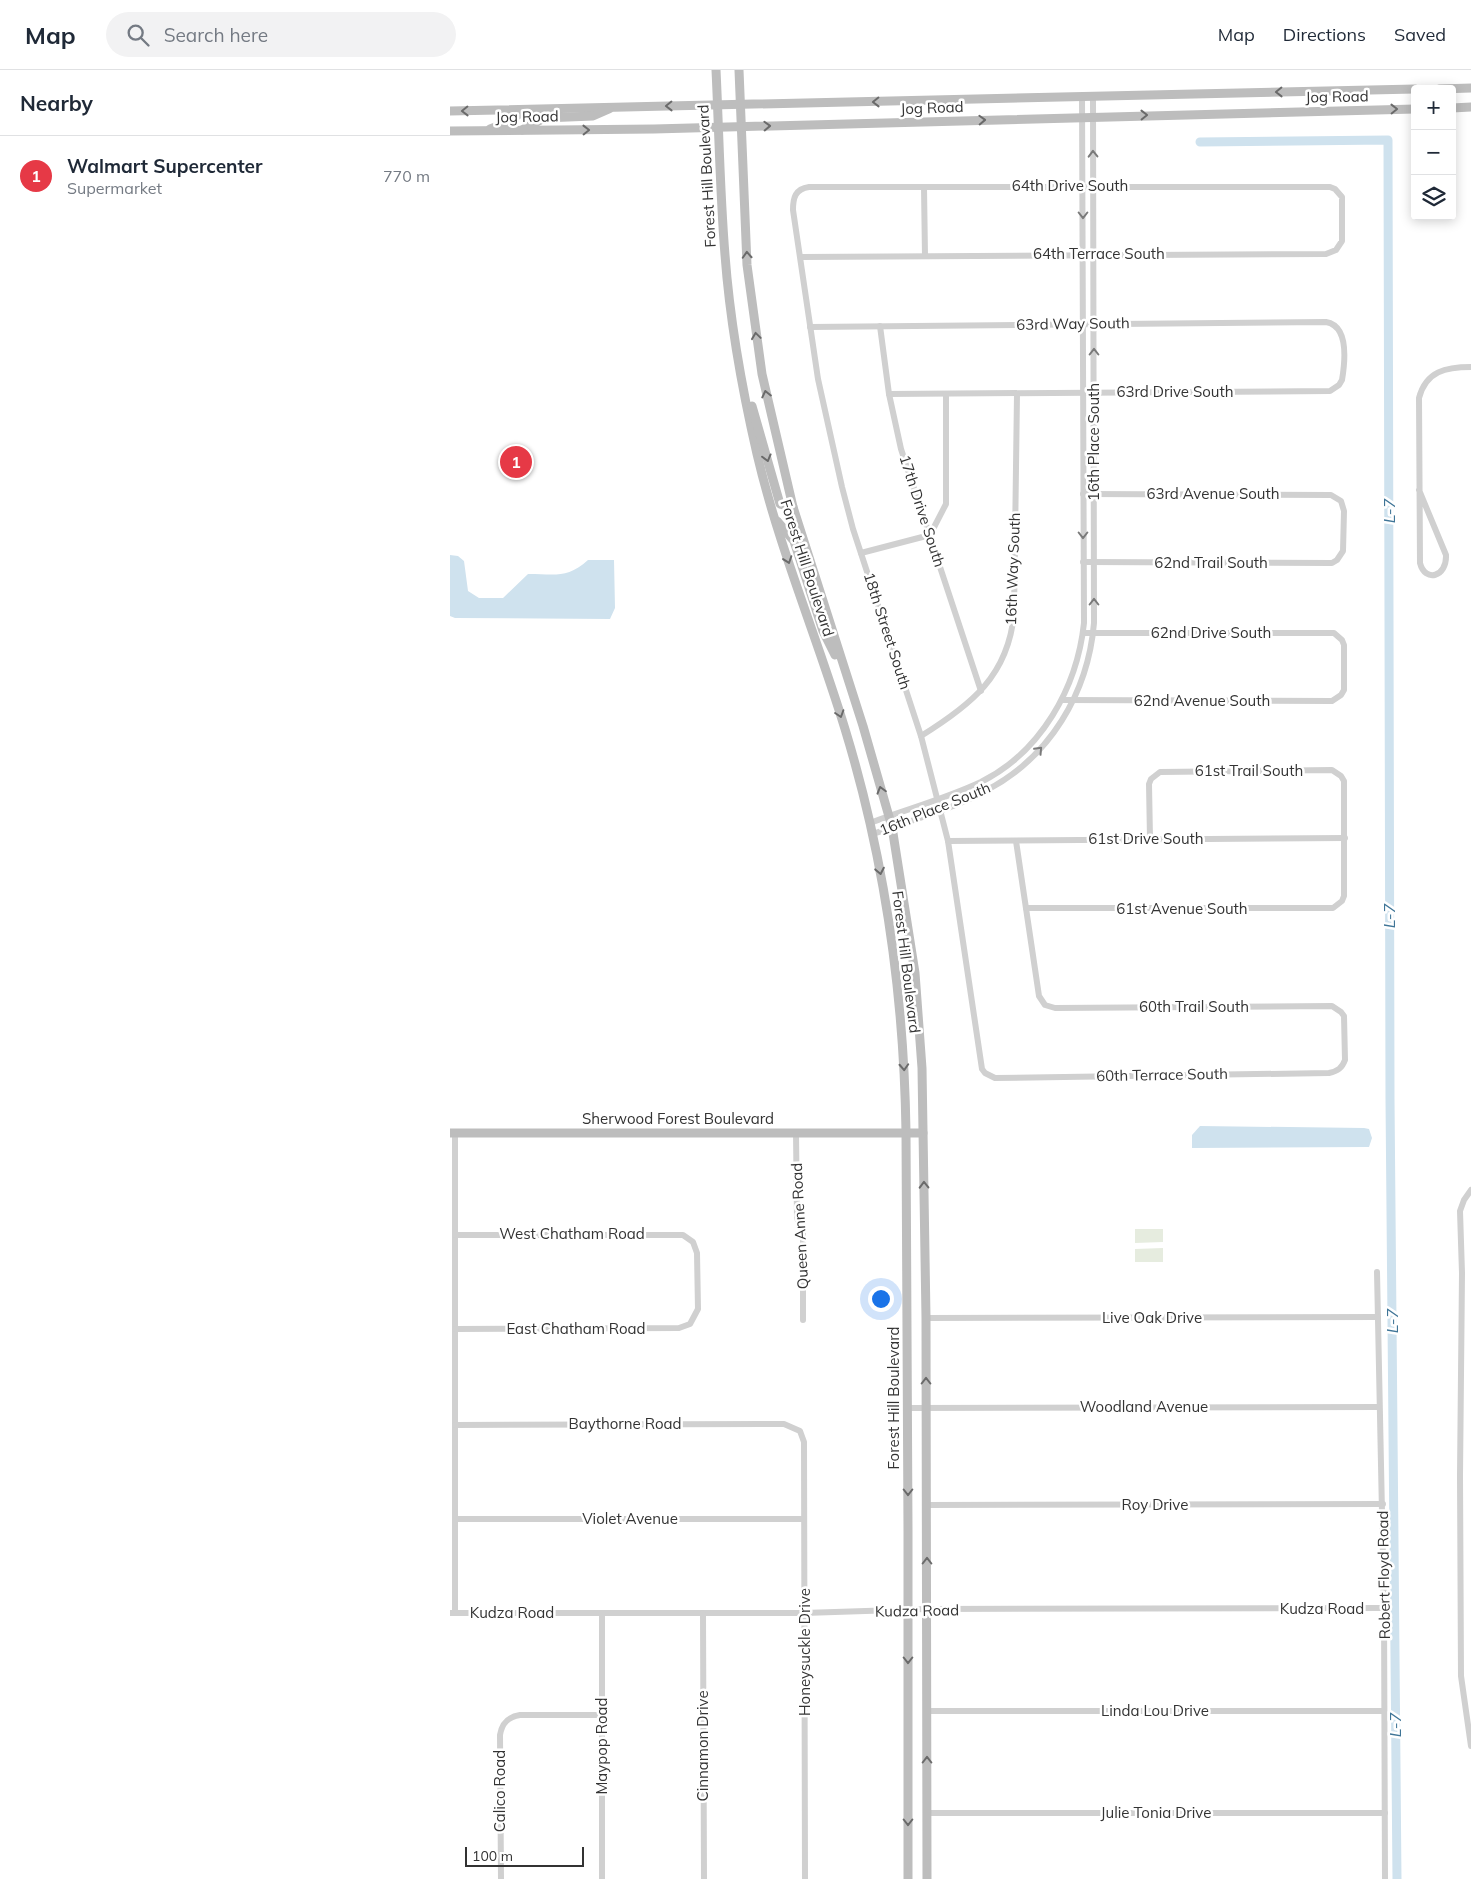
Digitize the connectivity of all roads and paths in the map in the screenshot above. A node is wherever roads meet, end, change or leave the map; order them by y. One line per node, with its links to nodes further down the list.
1 (716, 70): 9 (main road, Forest Hill Boulevard)
2 (738, 70): 8 (main road, Forest Hill Boulevard)
3 (1456, 88): 4 (main road)
4 (1471, 88)
5 (1411, 89): 7 (main road, Jog Road, one-way to 7)
6 (1082, 96): 7 (main road, Jog Road); 8 (main road, Jog Road, one-way to 8); 16 (street, 16th Place South)
7 (1093, 96): 17 (street, 16th Place South)
8 (740, 104): 9 (main road, Jog Road); 18 (main road, Forest Hill Boulevard)
9 (718, 105): 10 (main road, Jog Road, one-way to 10); 19 (main road, Forest Hill Boulevard)
10 (614, 107): 14 (main road, Jog Road); 22 (main road)
11 (1471, 107): 12 (main road)
12 (1456, 108)
13 (1411, 109): 17 (main road, Jog Road, one-way to 13)
14 (524, 110): 15 (main road, Jog Road, one-way to 15); 21 (main road)
15 (450, 111)
16 (1082, 116): 17 (main road, Jog Road); 18 (main road, Jog Road, one-way to 16); 23 (street, 16th Place South)
17 (1093, 116): 24 (street, 16th Place South, one-way to 17)
18 (741, 127): 19 (main road, Jog Road); 47 (main road, Forest Hill Boulevard, one-way to 18)
19 (718, 128): 22 (main road, Jog Road, one-way to 19); 37 (main road, Forest Hill Boulevard)
20 (450, 131): 21 (main road, Jog Road)
21 (485, 131): 22 (main road, Jog Road)
22 (521, 131)
23 (1083, 186): 24 (street, 64th Drive South); 25 (street, 64th Drive South); 28 (street, 16th Place South, one-way to 28)
24 (1094, 186): 27 (street, 64th Drive South); 29 (street, 16th Place South)
25 (924, 187): 26 (street, 64th Drive South); 30 (street)
26 (799, 190): 31 (street, 18th Street South)
27 (1339, 193): 29 (street, 64th Terrace South)
28 (1083, 254): 29 (street, 64th Terrace South); 30 (street, 64th Terrace South); 32 (street, 16th Place South)
29 (1094, 254): 33 (street, 16th Place South)
30 (925, 256): 31 (street, 64th Terrace South)
31 (801, 257): 35 (street, 18th Street South)
32 (1083, 323): 33 (street, 63rd Way South); 34 (street, 63rd Way South); 39 (street, 16th Place South)
33 (1094, 323): 38 (street, 63rd Way South); 40 (street, 16th Place South, one-way to 33)
34 (880, 326): 35 (street, 63rd Way South); 41 (street, 17th Drive South)
35 (810, 327): 50 (street, 18th Street South)
36 (1471, 367): 44 (street)
37 (742, 378): 47 (main road, one-way to 47); 48 (main road, Forest Hill Boulevard)
38 (1339, 385): 40 (street, 63rd Drive South)
39 (1083, 392): 40 (street, 63rd Drive South); 43 (street, 63rd Drive South); 45 (street, 16th Place South)
40 (1094, 392): 46 (street, 16th Place South)
41 (889, 394): 42 (street, 63rd Drive South); 49 (street, 17th Drive South)
42 (946, 394): 43 (street, 63rd Drive South); 49 (street)
43 (1018, 394): 57 (street, 16th Way South)
44 (1419, 490): 44 (street)
45 (1083, 494): 46 (street, 63rd Avenue South); 52 (street, 16th Place South, one-way to 52)
46 (1094, 494): 51 (street, 63rd Avenue South); 53 (street, 16th Place South)
47 (793, 507): 56 (main road, Forest Hill Boulevard)
48 (775, 519): 56 (main road); 67 (main road, Forest Hill Boulevard, one-way to 67)
49 (930, 535): 50 (street); 57 (street, 17th Drive South)
50 (861, 553): 61 (street, 18th Street South)
51 (1337, 560): 53 (street, 62nd Trail South)
52 (1083, 562): 53 (street, 62nd Trail South); 54 (street, 16th Place South)
53 (1094, 562): 55 (street, 16th Place South, one-way to 53)
54 (1082, 633): 55 (street, 62nd Drive South); 59 (street, 16th Place South)
55 (1094, 633): 58 (street, 62nd Drive South); 60 (street, 16th Place South)
56 (841, 659): 66 (main road, Forest Hill Boulevard, one-way to 56)
57 (981, 692): 61 (street, 16th Way South)
58 (1341, 695): 60 (street, 62nd Avenue South)
59 (1062, 700): 60 (street, 62nd Avenue South); 62 (street, 16th Place South)
60 (1074, 700): 63 (street, 16th Place South, one-way to 60)
61 (921, 736): 64 (street, 18th Street South)
62 (1015, 758): 63 (street); 64 (street, 16th Place South)
63 (1022, 767): 65 (street, 16th Place South)
64 (938, 800): 65 (street, 18th Street South); 66 (street, 16th Place South)
65 (940, 810): 68 (street, 16th Place South); 72 (street, 18th Street South)
66 (889, 816): 67 (street, 16th Place South); 68 (main road, Forest Hill Boulevard)
67 (870, 822): 69 (main road, Forest Hill Boulevard)
68 (892, 827): 69 (street, 16th Place South); 79 (main road, Forest Hill Boulevard)
69 (873, 834): 77 (main road, Forest Hill Boulevard, one-way to 77)
70 (1344, 838): 71 (street, 61st Drive South); 71 (street, 61st Trail South); 74 (street, 61st Avenue South)
71 (1150, 840): 73 (street, 61st Drive South)
72 (948, 841): 73 (street, 61st Drive South); 76 (street, 18th Street South)
73 (1016, 841): 74 (street)
74 (1026, 908): 75 (street, 60th Trail South)
75 (1340, 1069): 76 (street, 60th Terrace South)
76 (985, 1073)
77 (906, 1132): 78 (main road, Sherwood Forest Boulevard); 79 (main road, Sherwood Forest Boulevard); 92 (main road, Forest Hill Boulevard)
78 (796, 1133): 80 (main road, Sherwood Forest Boulevard); 89 (street, Queen Anne Road)
79 (923, 1133): 87 (main road, Forest Hill Boulevard, one-way to 79)
80 (452, 1134): 82 (street)
81 (1471, 1190): 84 (street)
82 (455, 1235): 88 (street, West Chatham Road); 90 (street)
83 (1377, 1272): 86 (street, Robert Floyd Road)
84 (1462, 1273): 85 (street); 110 (street)
85 (1471, 1273)
86 (1378, 1317): 87 (street, Live Oak Drive); 91 (street, Robert Floyd Road)
87 (926, 1318): 93 (main road, Forest Hill Boulevard, one-way to 87)
88 (694, 1320): 90 (street, East Chatham Road)
89 (803, 1320)
90 (455, 1329): 94 (street)
91 (1379, 1407): 93 (street, Woodland Avenue); 96 (street, Robert Floyd Road)
92 (908, 1408): 93 (street, Woodland Avenue); 102 (main road, Forest Hill Boulevard, one-way to 102)
93 (926, 1408): 97 (main road, Forest Hill Boulevard)
94 (455, 1425): 95 (street, Baythorne Road); 98 (street)
95 (795, 1427): 99 (street, Honeysuckle Drive)
96 (1383, 1504): 97 (street, Roy Drive); 100 (street, Robert Floyd Road)
97 (926, 1505): 101 (main road, Forest Hill Boulevard, one-way to 97)
98 (455, 1519): 99 (street, Violet Avenue); 103 (street)
99 (804, 1519): 106 (street, Honeysuckle Drive)
100 (1384, 1608): 101 (street, Kudza Road); 107 (street, Robert Floyd Road)
101 (927, 1610): 102 (street, Kudza Road); 108 (main road, Forest Hill Boulevard)
102 (909, 1611): 106 (street, Kudza Road); 117 (main road, Forest Hill Boulevard, one-way to 117)
103 (452, 1613): 104 (street, Kudza Road)
104 (602, 1613): 105 (street, Kudza Road); 109 (street, Maypop Road)
105 (703, 1613): 106 (street, Kudza Road); 115 (street, Cinnamon Drive)
106 (804, 1613): 116 (street, Honeysuckle Drive)
107 (1384, 1710): 108 (street, Linda Lou Drive); 112 (street, Robert Floyd Road)
108 (926, 1711): 111 (main road, Forest Hill Boulevard, one-way to 108)
109 (602, 1715): 113 (street, Calico Road); 114 (street, Maypop Road)
110 (1471, 1746)
111 (927, 1813): 112 (street, Julie Tonia Drive); 118 (main road, Forest Hill Boulevard)
112 (1385, 1813): 119 (street, Robert Floyd Road)
113 (501, 1879)
114 (602, 1879)
115 (704, 1879)
116 (805, 1879)
117 (908, 1879)
118 (927, 1879)
119 (1385, 1879)

